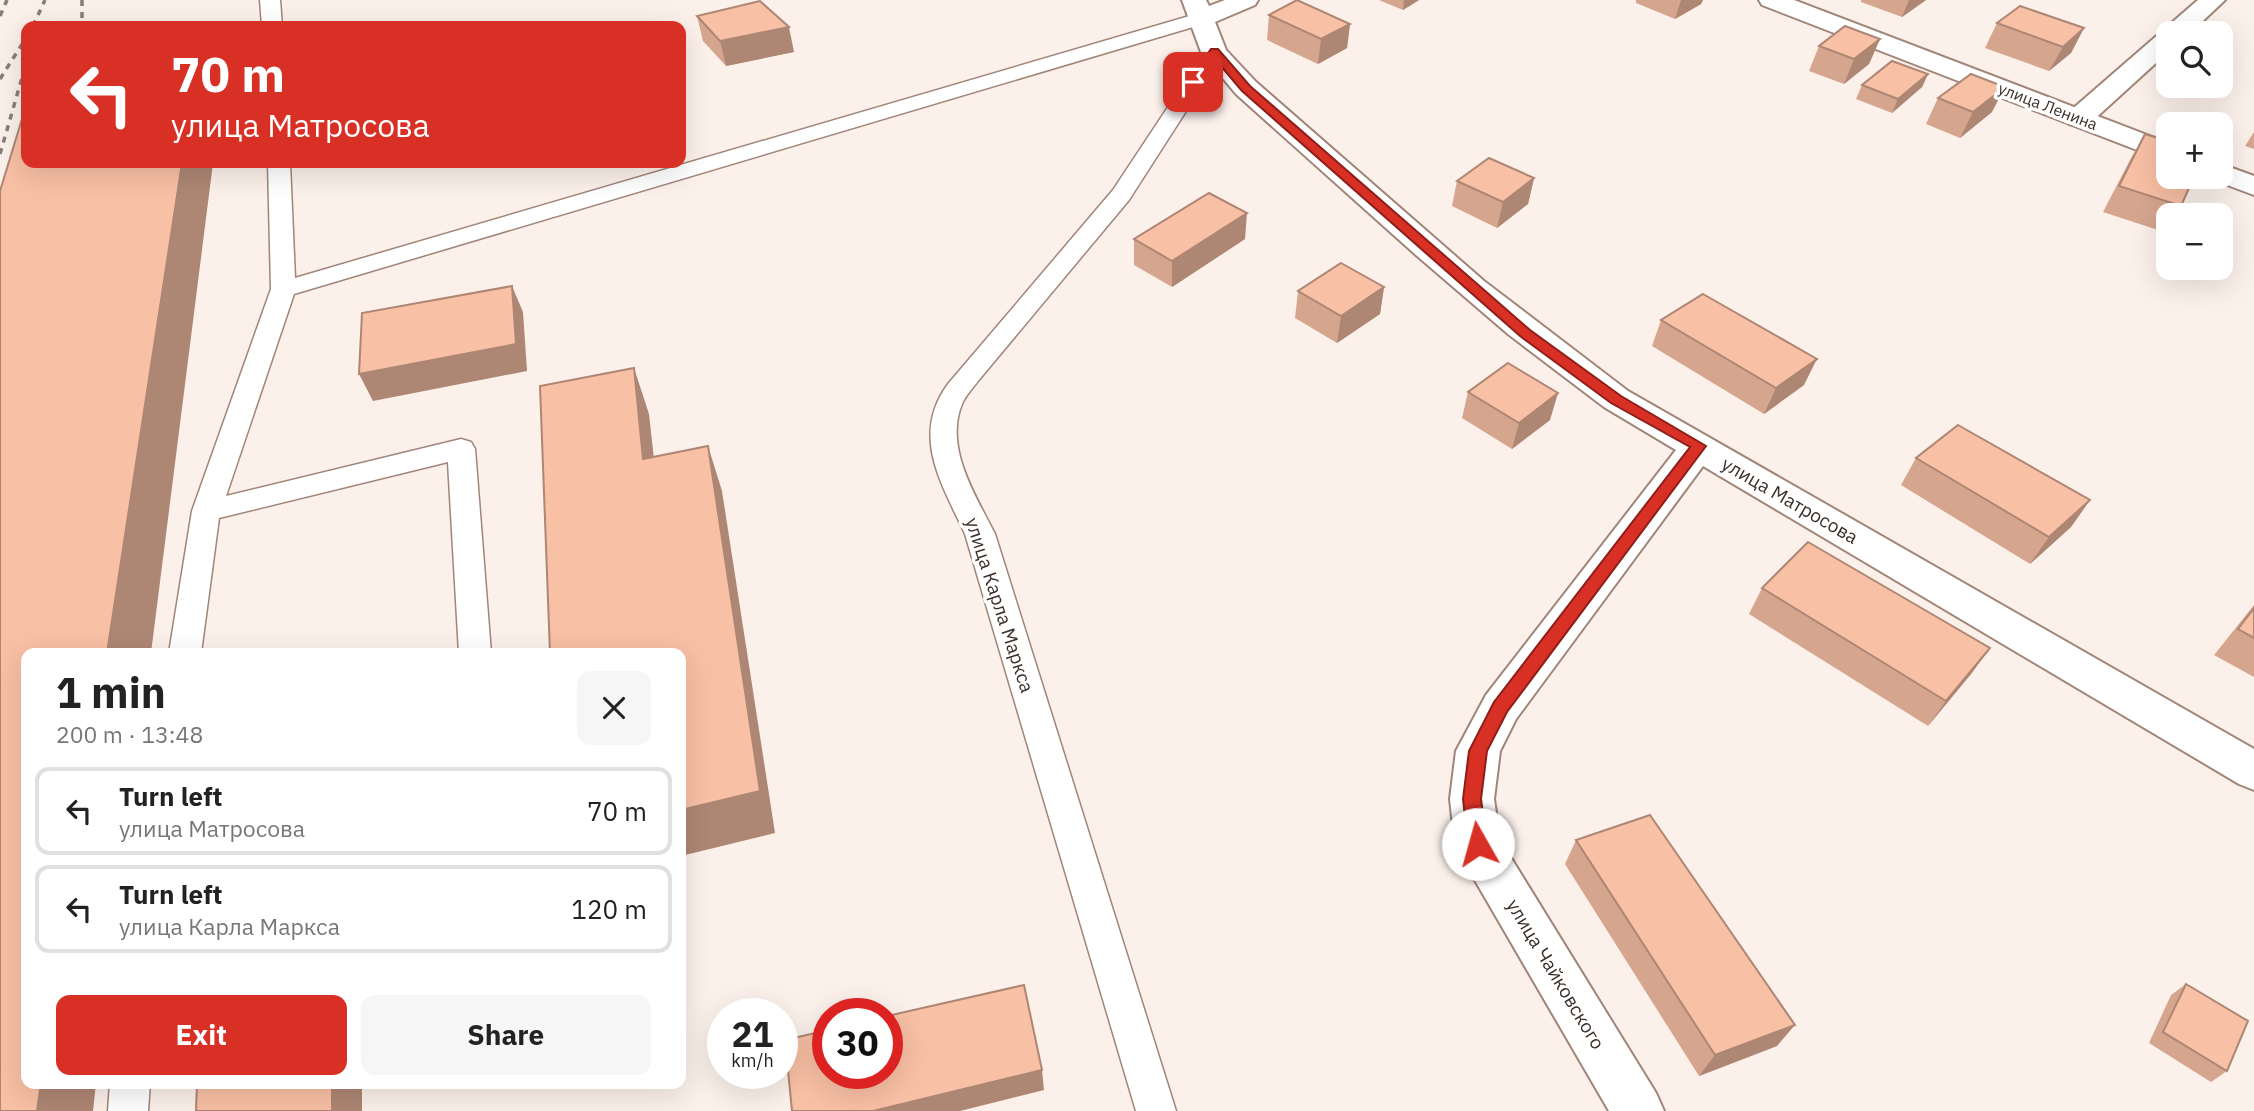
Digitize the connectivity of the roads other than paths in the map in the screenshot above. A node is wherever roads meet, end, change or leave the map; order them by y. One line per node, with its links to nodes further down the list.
1 (270, 0): 6 (lane)
2 (1246, 0): 5 (street)
3 (1772, 0): 10 (street, улица Ленина)
4 (2213, 0): 7 (street)
5 (1199, 9): 9 (street, улица Матросова); 12 (lane)
6 (272, 21)
7 (2189, 21)
8 (2156, 50): 10 (street)
9 (1214, 52): 18 (street, улица Матросова); 25 (lane, улица Карла Маркса)
10 (2079, 118): 11 (street, улица Ленина)
11 (2156, 148)
12 (686, 166)
13 (279, 168): 17 (lane)
14 (679, 168): 17 (lane)
15 (2233, 178): 16 (street)
16 (2254, 186)
17 (283, 289): 19 (lane)
18 (1699, 446): 22 (street, улица Матросова); 26 (street, улица Чайковского)
19 (206, 511): 20 (lane); 21 (lane)
20 (186, 648)
21 (475, 648)
22 (2254, 771)
23 (130, 1089): 24 (lane)
24 (128, 1111)
25 (1156, 1111)
26 (1638, 1111)

